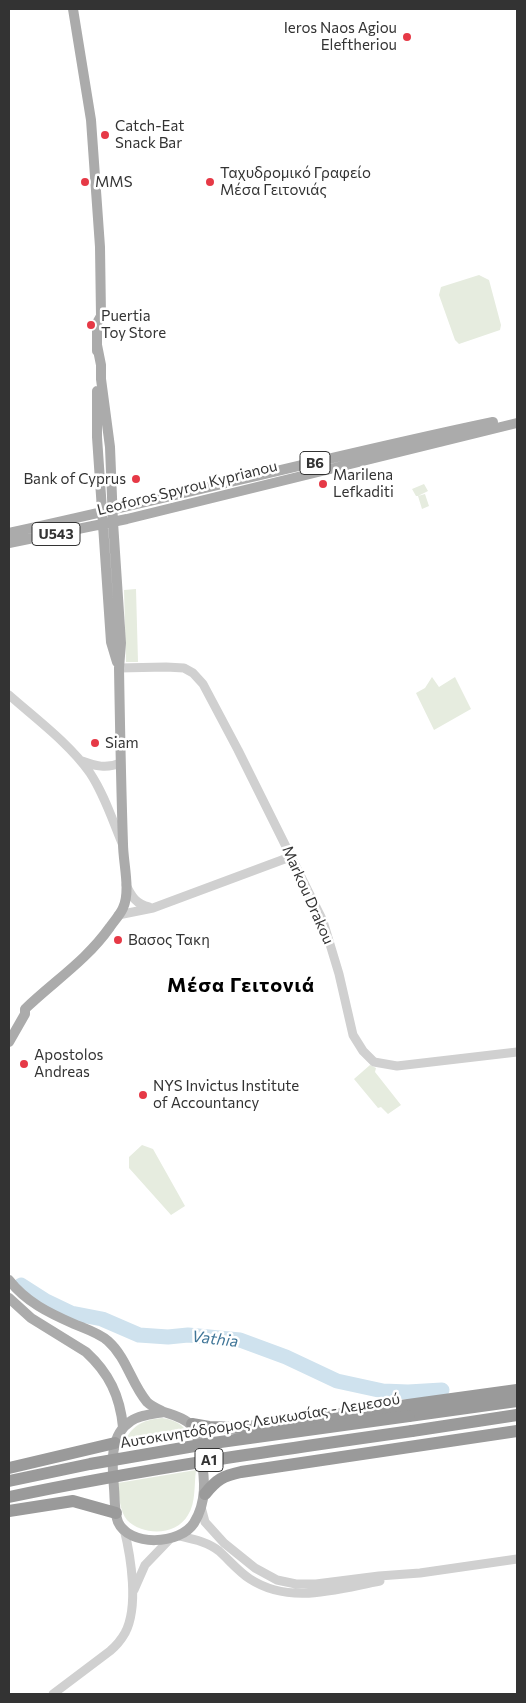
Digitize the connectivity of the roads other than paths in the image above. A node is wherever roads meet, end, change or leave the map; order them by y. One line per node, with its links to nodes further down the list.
1 (73, 9): 2 (main road)
2 (97, 345): 5 (main road); 6 (main road)
3 (517, 417): 5 (main road, Leoforos Spyrou Kyprianou / B6)
4 (517, 423): 7 (main road, Leoforos Spyrou Kyprianou / B6)
5 (112, 511): 6 (main road, Leoforos Spyrou Kyprianou / B6); 7 (main road)
6 (101, 513): 7 (main road); 8 (main road, Leoforos Spyrou Kyprianou / U543)
7 (107, 523): 9 (main road, Leoforos Spyrou Kyprianou / U543); 10 (main road)
8 (9, 533)
9 (9, 543)
10 (119, 668): 13 (main road); 15 (street, Markou Drakou)
11 (9, 695): 12 (street)
12 (79, 760): 13 (street); 14 (street)
13 (120, 763): 14 (main road)
14 (123, 846): 16 (main road)
15 (290, 857): 17 (street); 22 (street, Markou Drakou)
16 (126, 885): 17 (street); 18 (main road)
17 (153, 908): 18 (street)
18 (118, 915): 19 (main road)
19 (25, 1014): 20 (main road); 21 (main road)
20 (9, 1028)
21 (9, 1042)
22 (517, 1052)
23 (9, 1280): 27 (main road)
24 (9, 1298): 30 (main road)
25 (517, 1390): 29 (highway)
26 (517, 1400): 34 (highway, Αυτοκινητόδρομος Λευκωσίας - Λεμεσού / A1, bridge)
27 (164, 1412): 29 (main road); 30 (main road)
28 (517, 1415): 36 (highway, Αυτοκινητόδρομος Λευκωσίας - Λεμεσού / A1, bridge)
29 (192, 1424): 35 (main road)
30 (123, 1427): 32 (main road)
31 (517, 1431): 35 (highway)
32 (115, 1443): 33 (highway); 39 (main road)
33 (9, 1468)
34 (9, 1481)
35 (205, 1494): 37 (main road)
36 (9, 1497)
37 (201, 1507): 41 (main road); 44 (street)
38 (9, 1511): 39 (highway)
39 (116, 1513): 40 (main road)
40 (124, 1529): 42 (main road); 45 (street)
41 (180, 1536): 42 (main road); 44 (street)
42 (169, 1540): 45 (street)
43 (517, 1559): 44 (street)
44 (397, 1576)
45 (132, 1594): 46 (street)
46 (53, 1694)

